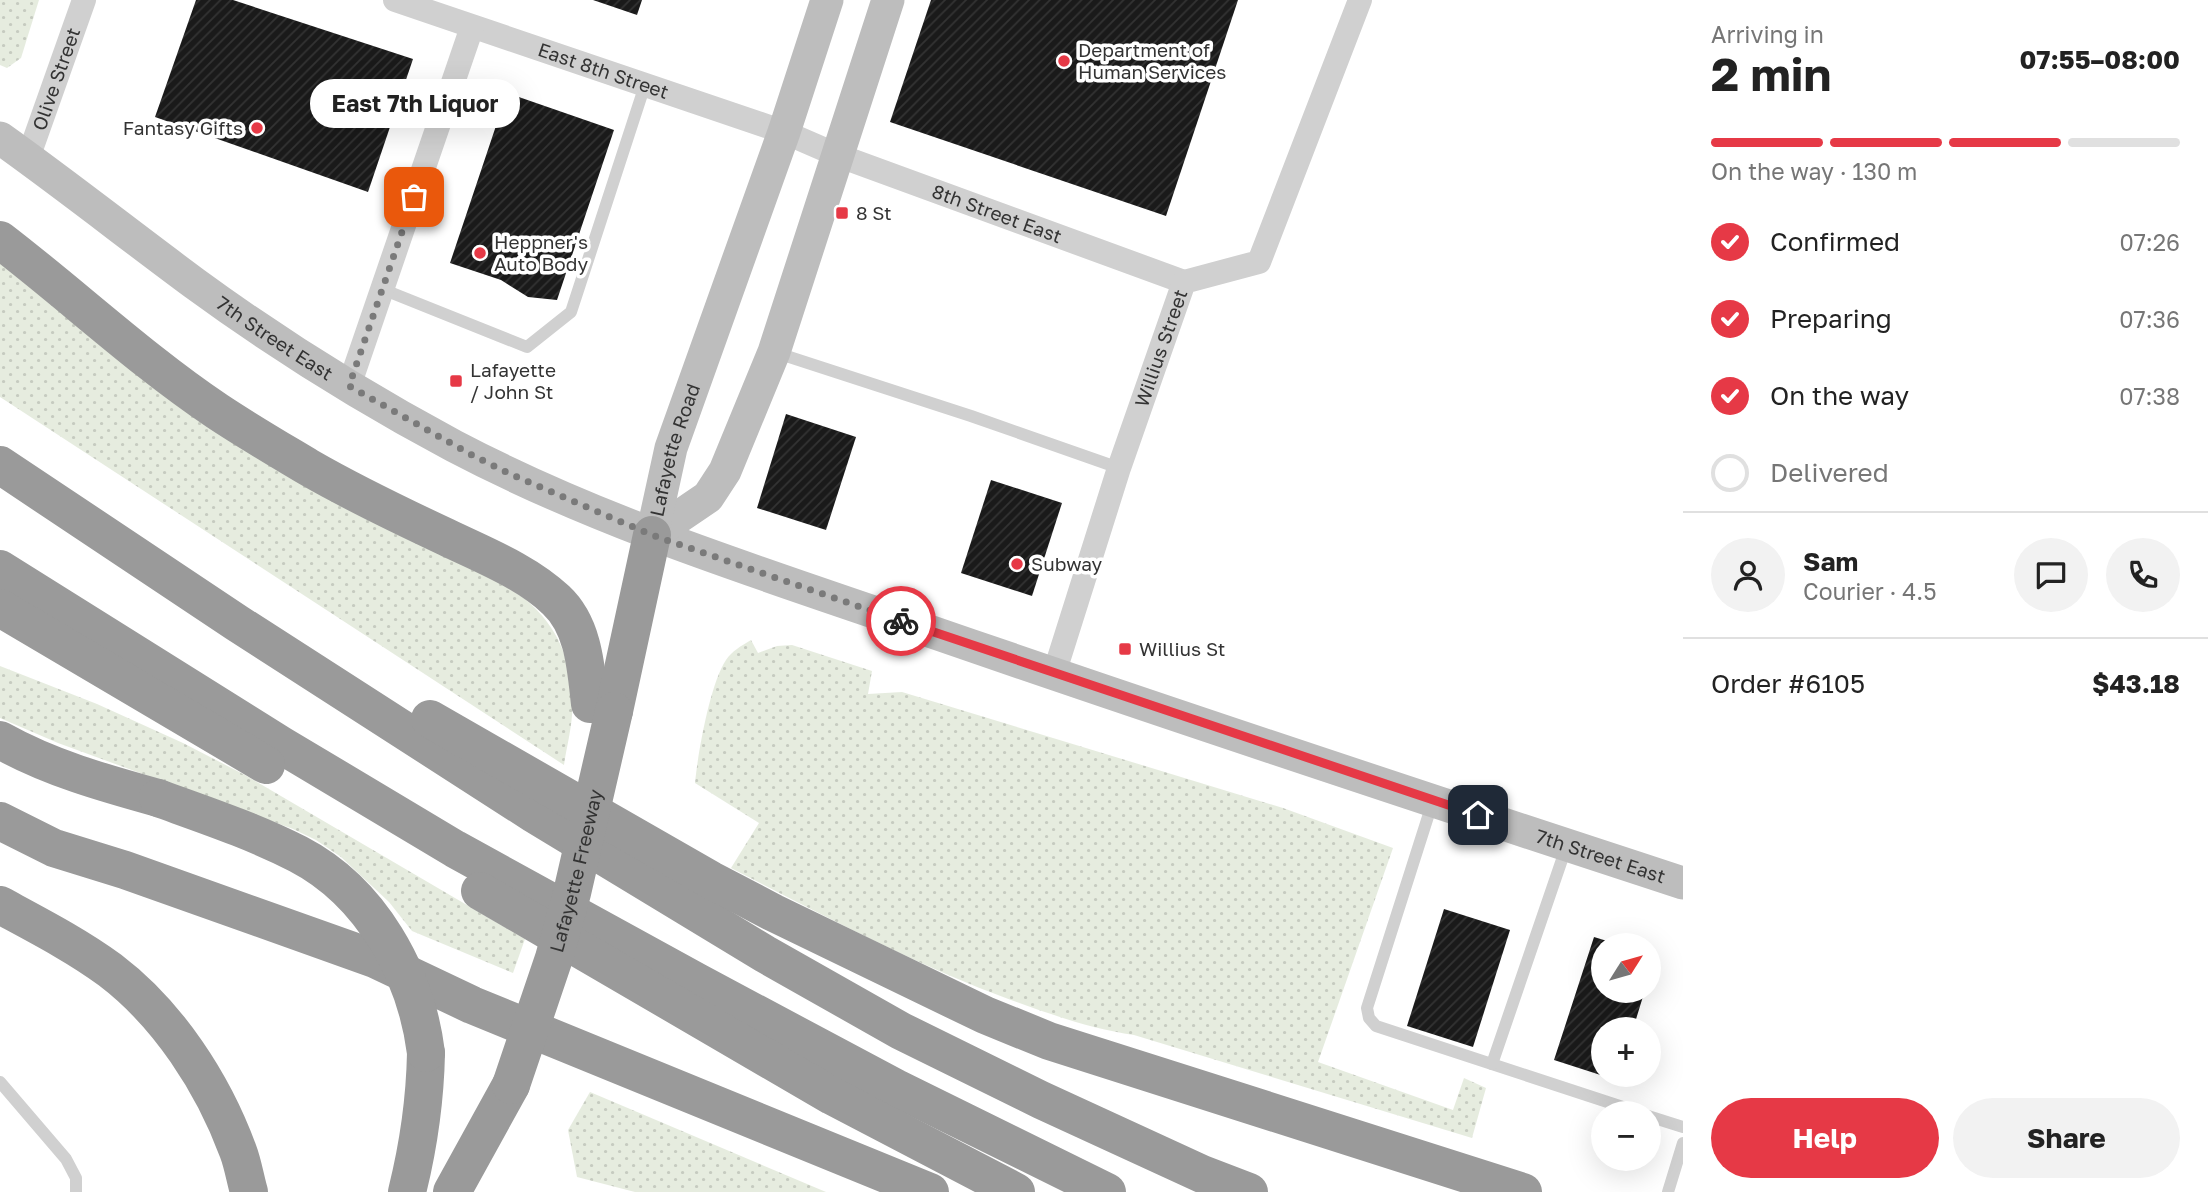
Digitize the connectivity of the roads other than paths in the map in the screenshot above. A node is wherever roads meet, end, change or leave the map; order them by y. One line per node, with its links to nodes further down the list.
1 (84, 0): 10 (street, Olive Street)
2 (827, 0): 9 (main road, Lafayette Road)
3 (888, 0): 9 (main road, Lafayette Road)
4 (1360, 0): 12 (street, Willius Street)
5 (405, 2): 6 (street, East 8th Street)
6 (472, 27): 7 (street, East 8th Street); 13 (street)
7 (645, 85): 9 (street, East 8th Street); 13 (lane)
8 (0, 138): 10 (main road, 7th Street East)
9 (811, 144): 12 (street, 8th Street East); 14 (main road, Lafayette Road); 18 (main road, Lafayette Road)
10 (28, 158): 15 (main road, 7th Street East)
11 (0, 240): 24 (highway)
12 (1184, 282): 17 (street, Willius Street)
13 (382, 289): 15 (street)
14 (774, 352): 17 (lane); 18 (main road, Lafayette Road)
15 (349, 386): 18 (main road, 7th Street East)
16 (0, 465): 20 (highway)
17 (1119, 468): 22 (street, Willius Street)
18 (652, 535): 22 (main road, 7th Street East); 24 (highway)
19 (1, 580): 23 (highway); 43 (highway)
20 (237, 623): 44 (highway); 45 (highway)
21 (0, 636): 23 (highway)
22 (1054, 674): 26 (main road, 7th Street East)
23 (114, 676): 42 (highway)
24 (602, 707): 40 (highway, Lafayette Freeway, bridge)
25 (0, 740): 39 (highway, bridge)
26 (1433, 800): 28 (main road, 7th Street East); 31 (lane)
27 (0, 821): 41 (highway)
28 (1567, 844): 29 (main road, 7th Street East); 31 (lane)
29 (1683, 883)
30 (0, 905): 38 (highway)
31 (1492, 1064): 33 (lane)
32 (0, 1082): 37 (lane)
33 (1605, 1101)
34 (1661, 1119): 35 (lane)
35 (1683, 1127)
36 (1683, 1143): 46 (lane)
37 (76, 1192)
38 (249, 1192)
39 (407, 1192)
40 (452, 1192)
41 (930, 1192)
42 (1016, 1192)
43 (1107, 1192)
44 (1249, 1192)
45 (1524, 1192)
46 (1667, 1192)

